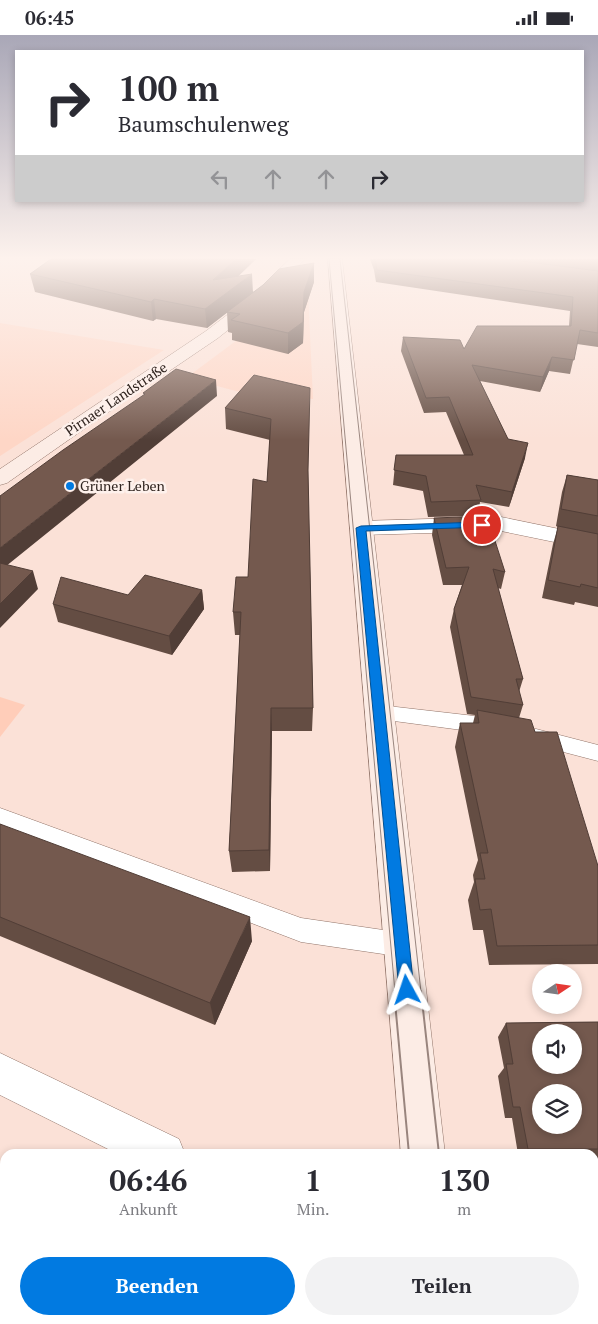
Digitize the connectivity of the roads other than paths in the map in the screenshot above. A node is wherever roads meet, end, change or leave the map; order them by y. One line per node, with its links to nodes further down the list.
1 (232, 319): 3 (street, Pirnaer Landstraße)
2 (341, 319): 4 (street)
3 (0, 479)
4 (361, 528): 5 (street); 6 (street)
5 (598, 544)
6 (379, 712): 7 (lane); 9 (street)
7 (598, 753)
8 (0, 817): 9 (lane)
9 (402, 942): 12 (street)
10 (0, 1073): 11 (street)
11 (154, 1149)
12 (423, 1149)

